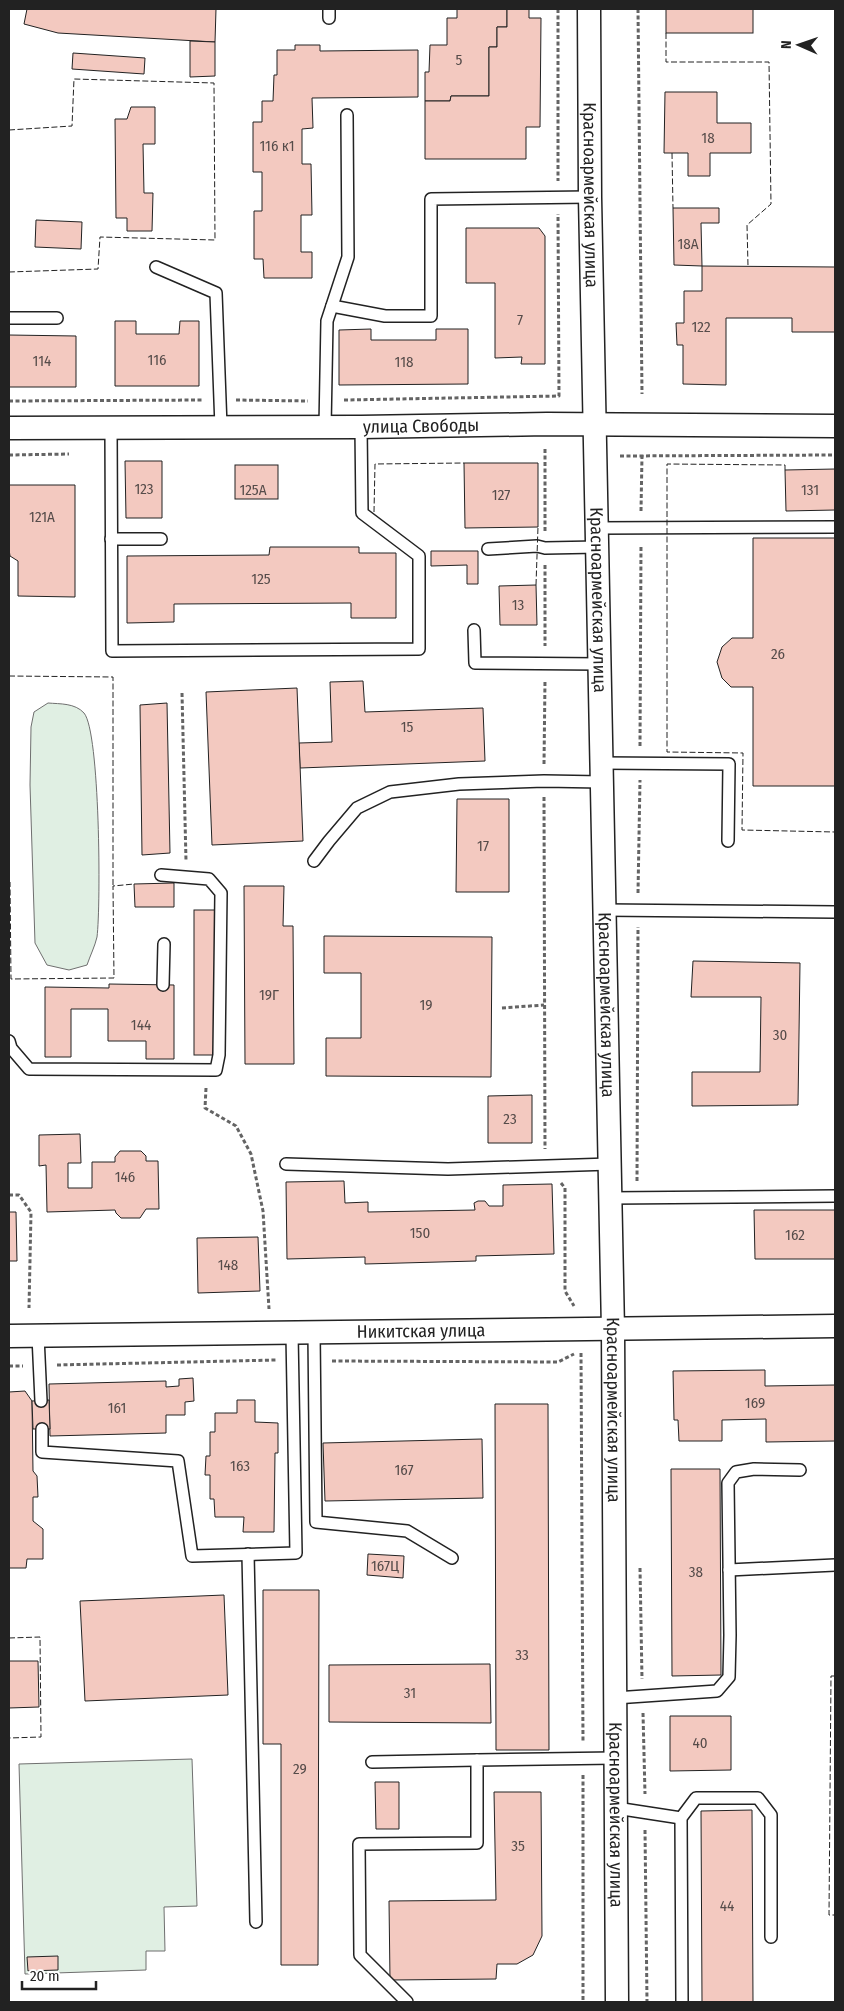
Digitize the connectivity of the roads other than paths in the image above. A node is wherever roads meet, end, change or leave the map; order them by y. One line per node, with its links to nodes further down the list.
1 (589, 9): 3 (street, Красноармейская улица)
2 (347, 115): 5 (lane)
3 (590, 197): 5 (lane); 8 (street, Красноармейская улица)
4 (156, 266): 10 (lane)
5 (332, 306): 11 (lane)
6 (9, 318): 7 (lane)
7 (57, 318)
8 (595, 426): 9 (street, улица Свободы); 12 (street, улица Свободы); 16 (street, Красноармейская улица)
9 (835, 426)
10 (221, 427): 11 (street, улица Свободы); 14 (street, улица Свободы)
11 (325, 427): 12 (street, улица Свободы)
12 (361, 427): 17 (lane)
13 (9, 428): 14 (street, улица Свободы)
14 (111, 428): 17 (lane)
15 (835, 527): 16 (lane)
16 (597, 538): 19 (lane); 21 (street, Красноармейская улица)
17 (111, 539): 18 (lane)
18 (161, 539)
19 (488, 549)
20 (474, 630): 21 (lane)
21 (600, 664): 22 (street, Красноармейская улица)
22 (602, 773): 23 (lane); 24 (lane); 26 (street, Красноармейская улица)
23 (728, 841)
24 (314, 861)
25 (161, 875): 30 (lane)
26 (604, 910): 27 (lane); 32 (street, Красноармейская улица)
27 (835, 912)
28 (164, 944): 29 (lane)
29 (163, 985)
30 (9, 1041)
31 (286, 1164): 32 (lane)
32 (610, 1164): 34 (street, Красноармейская улица)
33 (835, 1196): 34 (lane)
34 (610, 1198): 36 (street, Красноармейская улица)
35 (835, 1326): 36 (street, Никитская улица)
36 (613, 1330): 37 (street, Никитская улица); 48 (street, Красноармейская улица)
37 (314, 1333): 38 (street, Никитская улица); 45 (lane)
38 (292, 1334): 40 (street, Никитская улица); 44 (lane)
39 (9, 1336): 40 (street, Никитская улица)
40 (38, 1336): 41 (lane)
41 (41, 1401)
42 (42, 1429): 44 (lane)
43 (800, 1470): 47 (lane)
44 (248, 1554): 54 (lane)
45 (452, 1558)
46 (835, 1565): 47 (lane)
47 (729, 1570): 48 (lane)
48 (615, 1698): 49 (street, Красноармейская улица)
49 (615, 1758): 50 (lane); 52 (street, Красноармейская улица)
50 (477, 1760): 51 (lane); 56 (lane)
51 (372, 1762)
52 (616, 1808): 53 (lane); 57 (street, Красноармейская улица)
53 (681, 1818): 55 (lane); 58 (lane)
54 (256, 1922)
55 (771, 1937)
56 (407, 2002)
57 (617, 2002)
58 (682, 2002)

